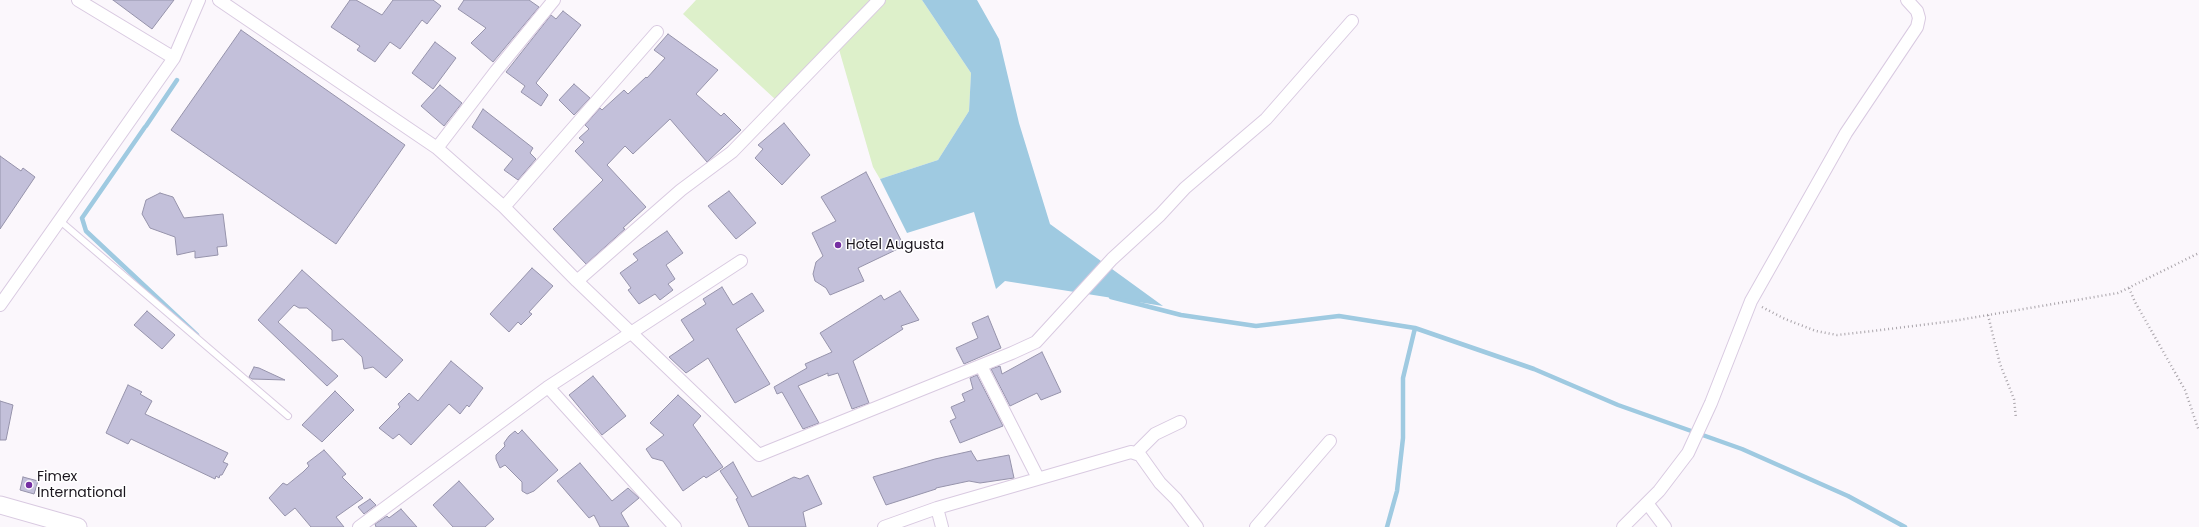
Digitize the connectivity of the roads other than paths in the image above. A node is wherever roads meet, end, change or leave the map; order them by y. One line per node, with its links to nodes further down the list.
1 (78, 0): 9 (street)
2 (199, 0): 9 (street)
3 (219, 0): 10 (street)
4 (554, 0): 10 (street)
5 (880, 0): 14 (street)
6 (1907, 0): 24 (street)
7 (1352, 21): 17 (street)
8 (657, 32): 11 (street)
9 (174, 58): 12 (street)
10 (437, 148): 11 (street)
11 (504, 207): 14 (street)
12 (59, 220): 15 (street); 19 (lane)
13 (741, 261): 16 (street)
14 (577, 281): 16 (street)
15 (0, 306)
16 (631, 333): 17 (street); 18 (street)
17 (980, 366): 23 (street)
18 (548, 387): 28 (street); 29 (street)
19 (288, 416)
20 (1180, 422): 22 (street)
21 (1330, 442): 33 (street)
22 (1136, 452): 23 (street); 32 (street)
23 (1038, 478): 26 (street)
24 (1647, 503): 34 (street); 35 (street)
25 (0, 505): 27 (main road)
26 (937, 508): 30 (street); 31 (street)
27 (78, 527)
28 (358, 527)
29 (675, 527)
30 (884, 527)
31 (942, 527)
32 (1197, 527)
33 (1256, 527)
34 (1623, 527)
35 (1665, 527)

